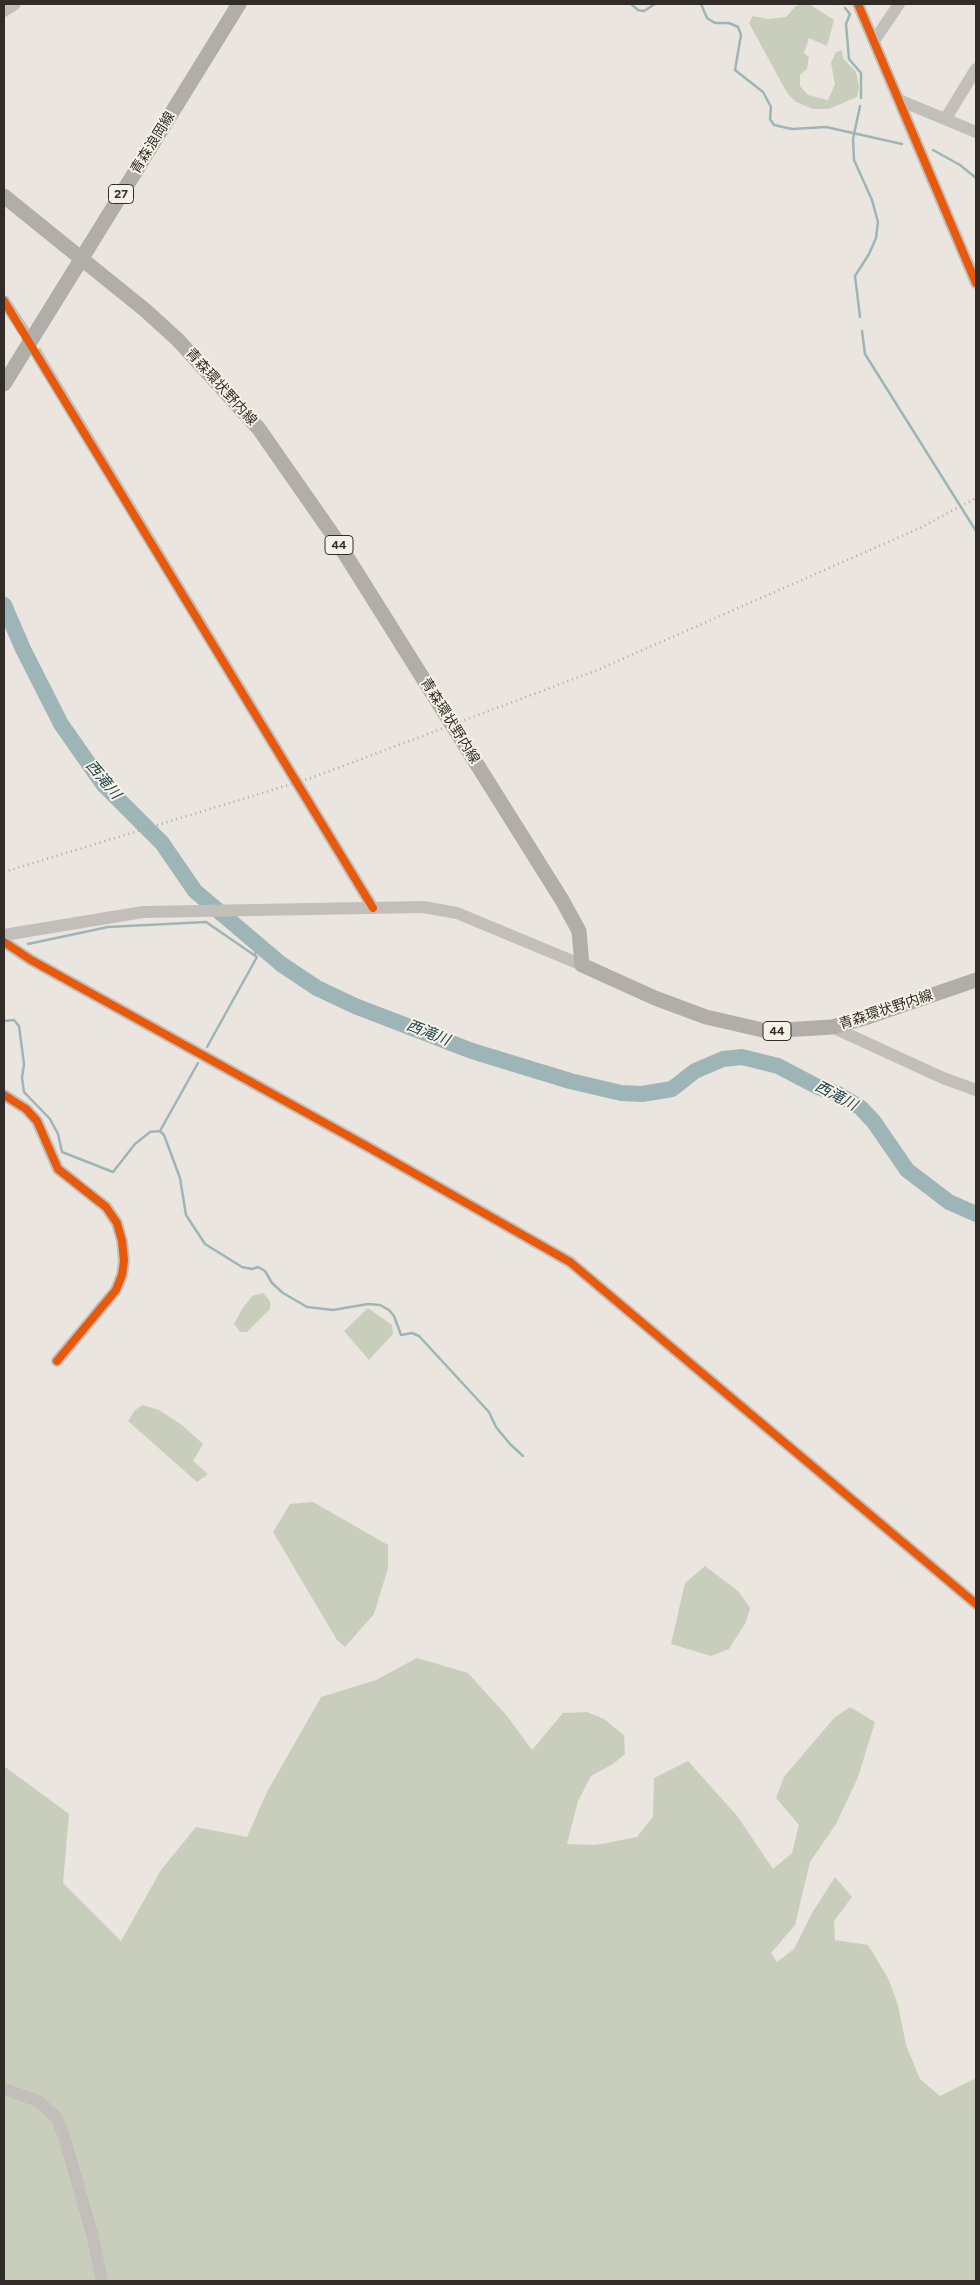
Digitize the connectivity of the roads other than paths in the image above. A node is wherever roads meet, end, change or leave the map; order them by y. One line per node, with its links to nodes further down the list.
1 (15, 4): 5 (street)
2 (239, 4): 12 (main road, 青森浪岡線 / 27)
3 (858, 4): 6 (street)
4 (899, 4): 6 (street)
5 (4, 10)
6 (874, 41): 8 (street)
7 (976, 69): 9 (street)
8 (899, 100): 9 (street); 13 (street)
9 (946, 118): 10 (street)
10 (976, 132)
11 (4, 196): 12 (main road, 青森環状野内線 / 44)
12 (82, 257): 17 (main road, 青森浪岡線 / 27); 21 (main road, 青森環状野内線 / 44)
13 (976, 283)
14 (4, 301): 15 (street)
15 (22, 330)
16 (41, 361): 18 (street)
17 (4, 384)
18 (373, 908): 19 (street); 21 (street)
19 (4, 935)
20 (4, 942): 27 (street)
21 (582, 965): 23 (main road, 青森環状野内線 / 44)
22 (976, 980): 23 (main road, 青森環状野内線 / 44)
23 (832, 1027): 24 (street)
24 (976, 1090)
25 (4, 1095): 26 (street)
26 (58, 1361)
27 (976, 1604)
28 (4, 2090): 29 (street)
29 (102, 2281)

